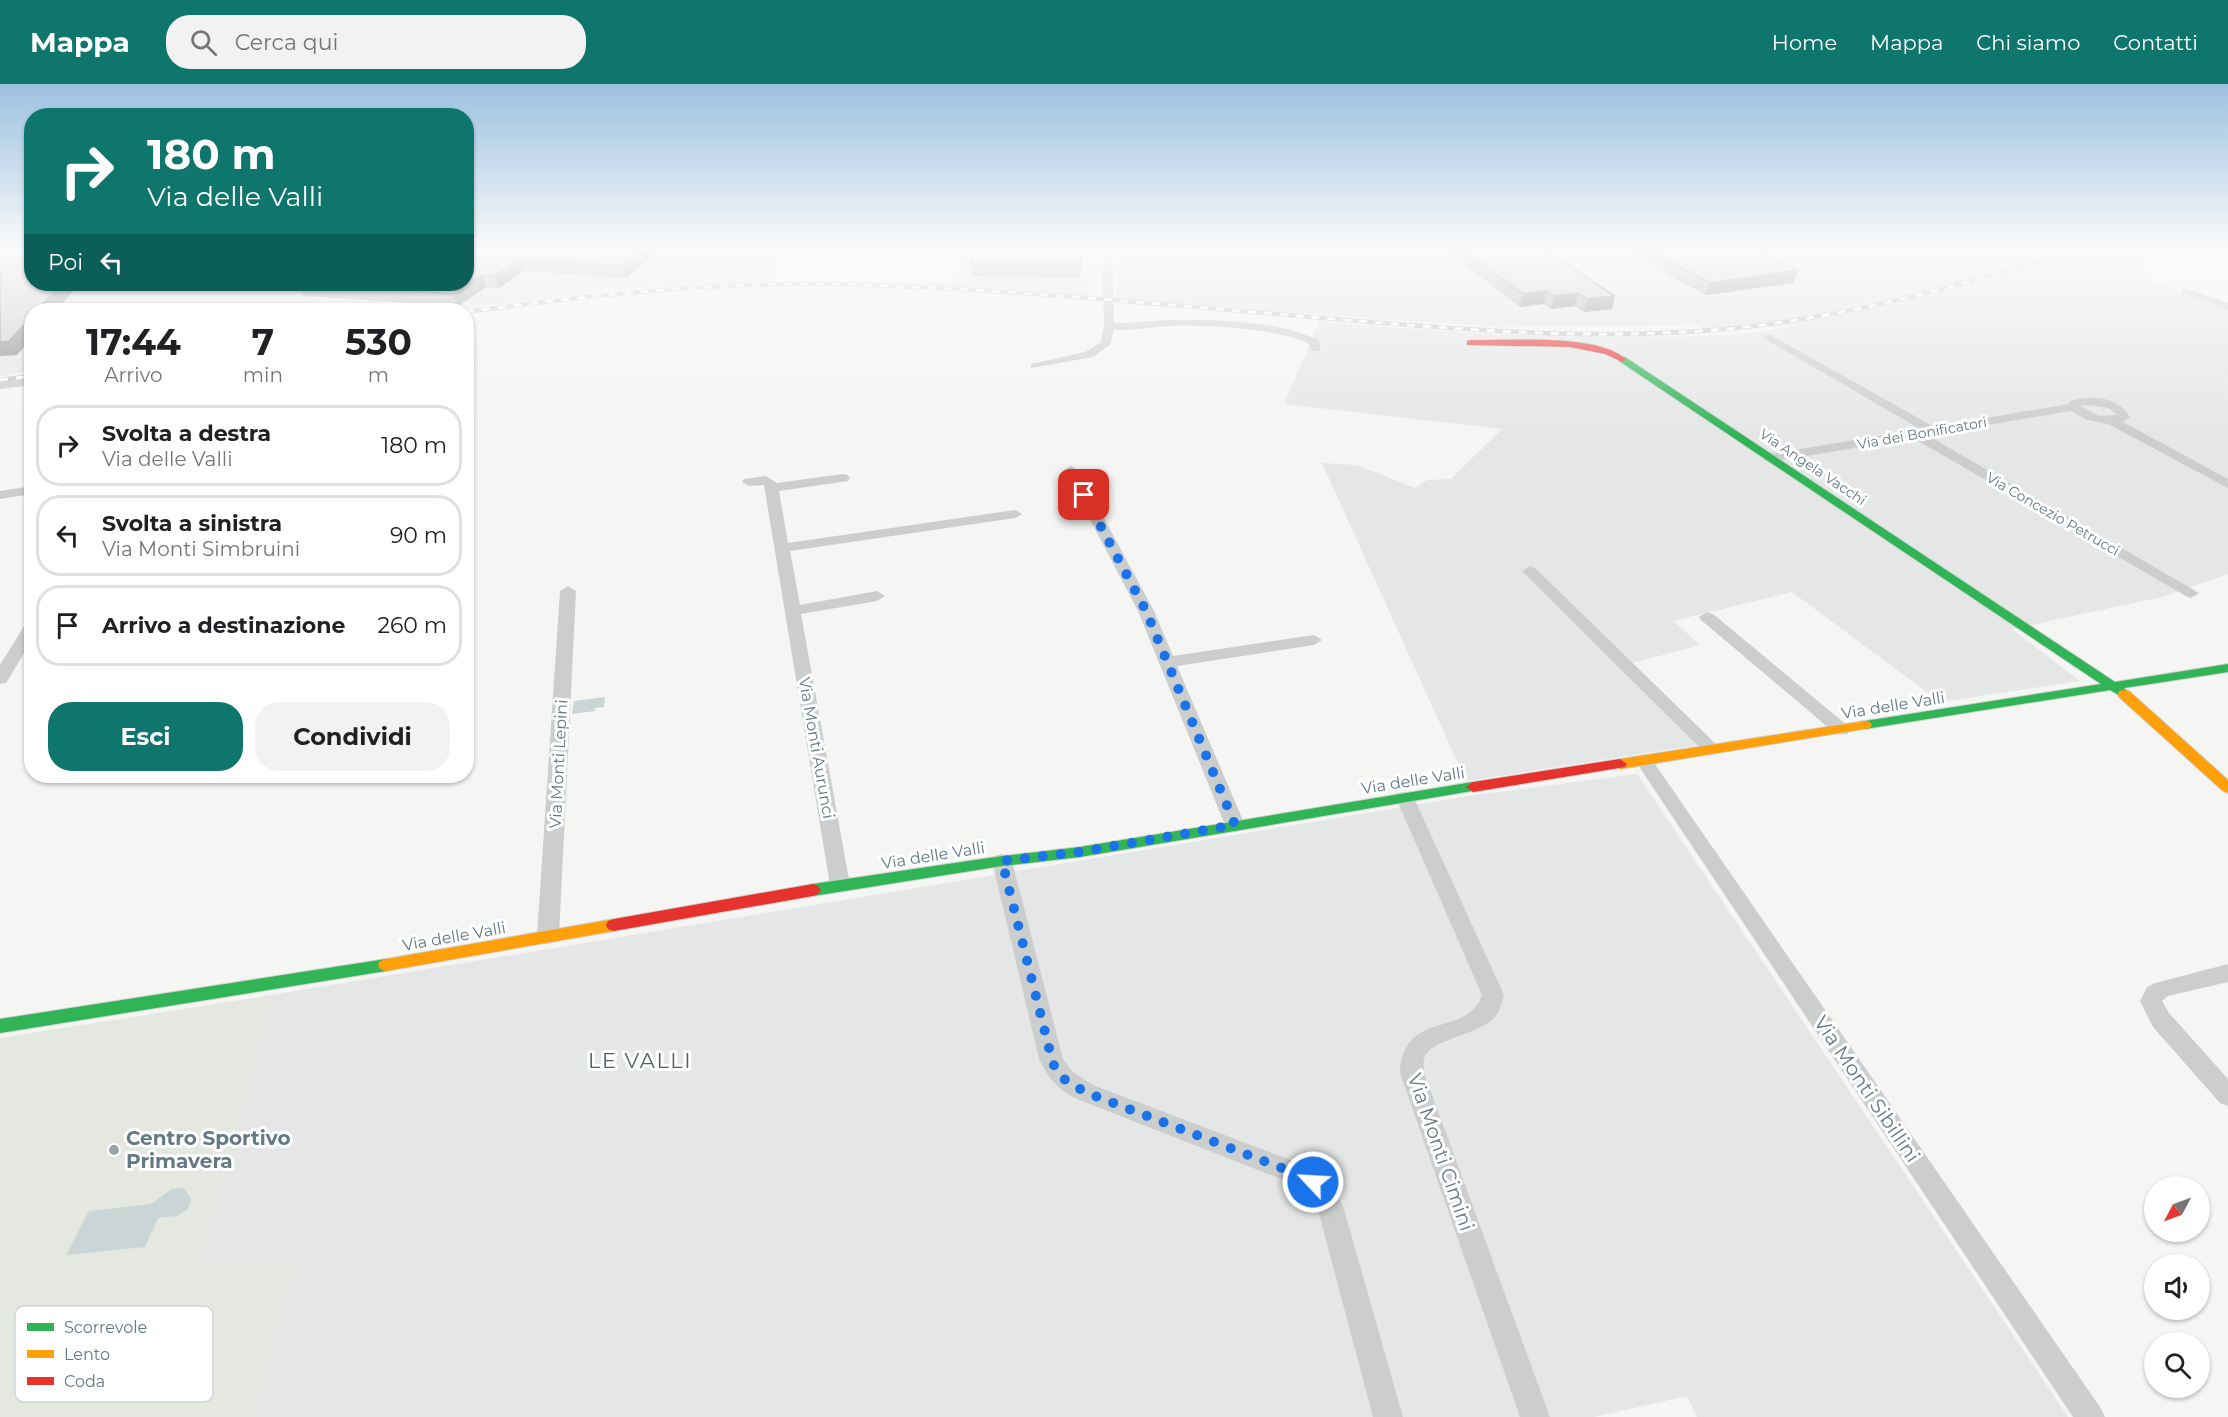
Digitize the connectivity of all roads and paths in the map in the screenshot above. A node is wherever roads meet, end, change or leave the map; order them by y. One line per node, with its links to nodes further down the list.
1 (1109, 311): 2 (street)
2 (1109, 326): 5 (street); 6 (street)
3 (1769, 337): 10 (street)
4 (1470, 343): 12 (street, Via Angela Vacchi)
5 (1315, 349)
6 (1035, 366)
7 (24, 382): 8 (street)
8 (0, 385)
9 (2115, 420): 10 (street, Via dei Bonificatori); 14 (street); 17 (street)
10 (1933, 431): 11 (street, Via dei Bonificatori)
11 (1915, 434): 12 (street, Via dei Bonificatori); 25 (street, Via Concezio Petrucci)
12 (1770, 458): 34 (street, Via Angela Vacchi)
13 (1071, 470): 31 (street)
14 (2228, 476)
15 (843, 478): 18 (street)
16 (749, 482): 18 (street)
17 (2228, 484)
18 (771, 488): 22 (street, Via Monti Aurunci)
19 (24, 491): 20 (street)
20 (0, 495)
21 (1015, 514): 22 (street)
22 (782, 548): 27 (street, Via Monti Aurunci)
23 (1530, 571): 36 (street)
24 (568, 591): 43 (street, Via Monti Lepini)
25 (2191, 593)
26 (877, 596): 27 (street)
27 (793, 611): 42 (street, Via Monti Aurunci)
28 (1707, 617): 35 (street)
29 (24, 639): 33 (street)
30 (1314, 640): 31 (street)
31 (1168, 662): 40 (street)
32 (2228, 668): 34 (street, Via delle Valli)
33 (0, 679)
34 (2116, 687): 35 (street, Via delle Valli); 38 (street, Via Angela Vacchi)
35 (1842, 730): 36 (street, Via delle Valli)
36 (1712, 750): 37 (street, Via delle Valli)
37 (1644, 760): 39 (street, Via delle Valli); 49 (street, Via Monti Sibillini)
38 (2228, 788)
39 (1405, 798): 40 (street, Via delle Valli); 48 (street, Via Monti Cimini)
40 (1235, 825): 41 (street, Via delle Valli)
41 (1002, 861): 42 (street, Via delle Valli); 47 (street)
42 (840, 885): 43 (street, Via delle Valli)
43 (548, 936): 45 (street, Via delle Valli)
44 (2228, 973): 46 (street)
45 (0, 1026)
46 (2228, 1096)
47 (1388, 1417)
48 (1535, 1417)
49 (2090, 1417)

